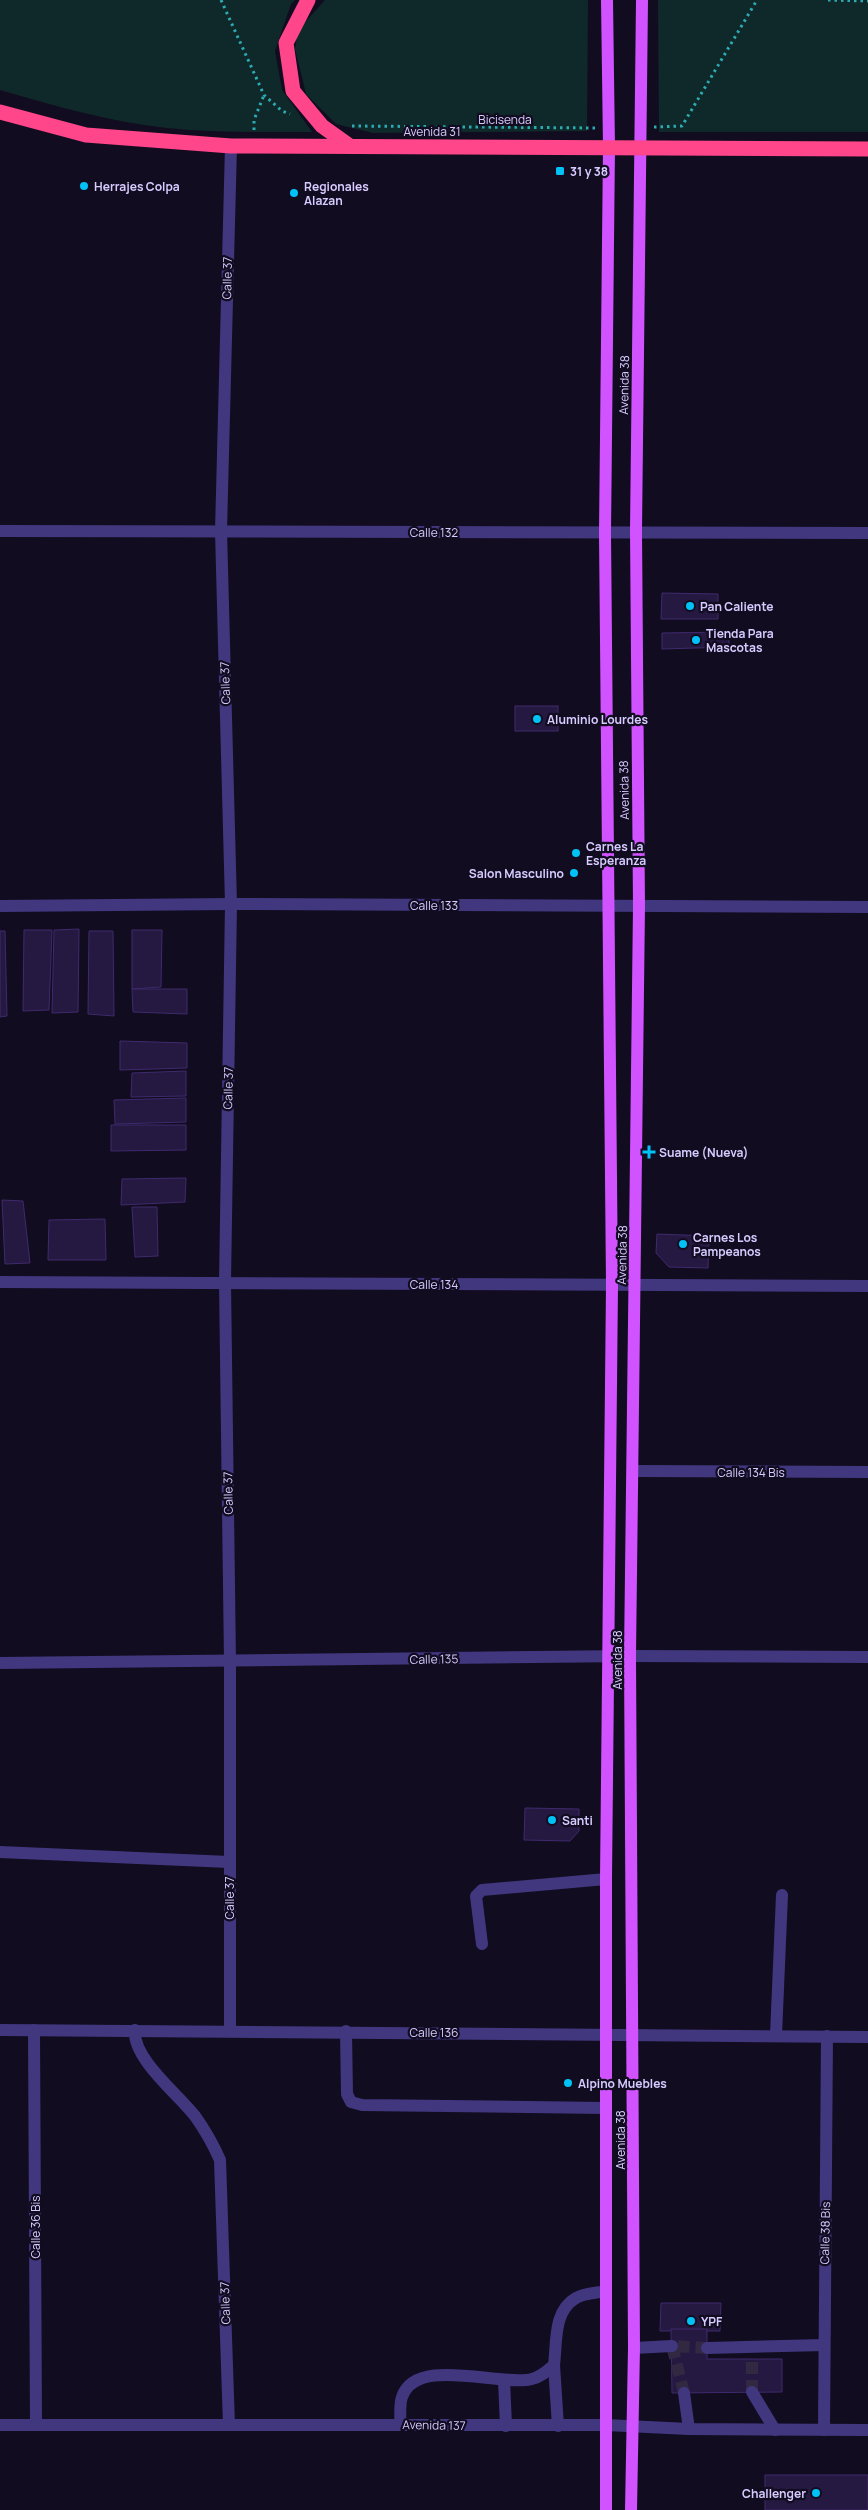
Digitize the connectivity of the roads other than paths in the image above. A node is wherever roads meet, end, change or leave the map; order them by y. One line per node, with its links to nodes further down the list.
1 (308, 0): 6 (highway)
2 (607, 0): 7 (main road, Avenida 38)
3 (642, 0): 8 (main road, Avenida 38)
4 (0, 112): 5 (highway, Avenida 31)
5 (231, 146): 6 (highway, Avenida 31); 11 (street, Calle 37)
6 (350, 146): 7 (highway, Avenida 31)
7 (609, 147): 8 (highway, Avenida 31); 13 (main road, Avenida 38)
8 (641, 148): 9 (highway, Avenida 31); 12 (main road, Avenida 38)
9 (868, 149)
10 (0, 531): 11 (street, Calle 132)
11 (221, 531): 13 (street, Calle 132); 15 (street, Calle 37)
12 (636, 531): 13 (street, Calle 132); 14 (street, Calle 132); 18 (main road, Avenida 38)
13 (606, 533): 16 (main road, Avenida 38)
14 (868, 533)
15 (231, 904): 16 (street, Calle 133); 17 (street, Calle 133); 21 (street, Calle 37)
16 (608, 905): 18 (street, Calle 133); 23 (main road, Avenida 38)
17 (0, 906)
18 (639, 906): 19 (street, Calle 133); 22 (main road, Avenida 38)
19 (868, 907)
20 (0, 1282): 21 (street, Calle 134)
21 (224, 1282): 23 (street, Calle 134); 30 (street, Calle 37)
22 (636, 1284): 23 (street, Calle 134); 24 (street, Calle 134); 25 (main road, Avenida 38)
23 (612, 1285): 27 (main road, Avenida 38)
24 (868, 1286)
25 (634, 1471): 26 (street, Calle 134 Bis); 28 (main road, Avenida 38)
26 (868, 1472)
27 (608, 1656): 28 (street, Calle 135); 30 (street, Calle 135); 34 (main road, Avenida 38)
28 (630, 1656): 29 (street, Calle 135); 43 (main road, Avenida 38)
29 (868, 1657)
30 (230, 1662): 31 (street, Calle 135); 33 (street, Calle 37)
31 (0, 1663)
32 (0, 1852): 33 (street)
33 (229, 1862): 40 (street, Calle 37)
34 (606, 1879): 36 (street); 42 (main road, Avenida 38)
35 (782, 1895): 44 (street)
36 (482, 1944)
37 (0, 2030): 38 (street, Calle 136)
38 (34, 2030): 39 (street, Calle 136); 59 (street, Calle 36 Bis)
39 (136, 2030): 40 (street, Calle 136); 60 (street, Calle 37)
40 (230, 2030): 41 (street, Calle 136)
41 (346, 2031): 42 (street, Calle 136); 47 (street)
42 (606, 2033): 43 (street, Calle 136); 47 (main road, Avenida 38)
43 (634, 2033): 44 (street, Calle 136); 51 (main road, Avenida 38)
44 (776, 2035): 45 (street, Calle 136)
45 (827, 2036): 46 (street, Calle 136); 49 (street, Calle 38 Bis)
46 (868, 2036)
47 (606, 2108): 48 (main road, Avenida 38)
48 (606, 2291): 53 (street); 61 (main road, Avenida 38)
49 (824, 2345): 52 (street); 67 (street, Calle 38 Bis)
50 (672, 2346): 51 (street)
51 (634, 2348): 64 (main road, Avenida 38)
52 (707, 2348)
53 (554, 2365): 54 (street); 63 (street)
54 (504, 2380): 57 (street); 62 (street)
55 (752, 2392): 66 (street)
56 (684, 2393): 65 (street)
57 (400, 2424): 60 (street, Avenida 137); 62 (street, Avenida 137)
58 (0, 2425): 59 (street, Avenida 137)
59 (36, 2425): 60 (street, Avenida 137)
60 (229, 2425)
61 (606, 2425): 63 (street, Avenida 137); 64 (street, Avenida 137); 69 (main road, Avenida 38)
62 (506, 2426): 63 (street, Avenida 137)
63 (558, 2426)
64 (631, 2426): 65 (street, Avenida 137); 70 (main road, Avenida 38)
65 (689, 2429): 66 (street, Avenida 137)
66 (775, 2430): 67 (street, Avenida 137)
67 (824, 2430): 68 (street, Avenida 137)
68 (868, 2430)
69 (606, 2510)
70 (631, 2510)

